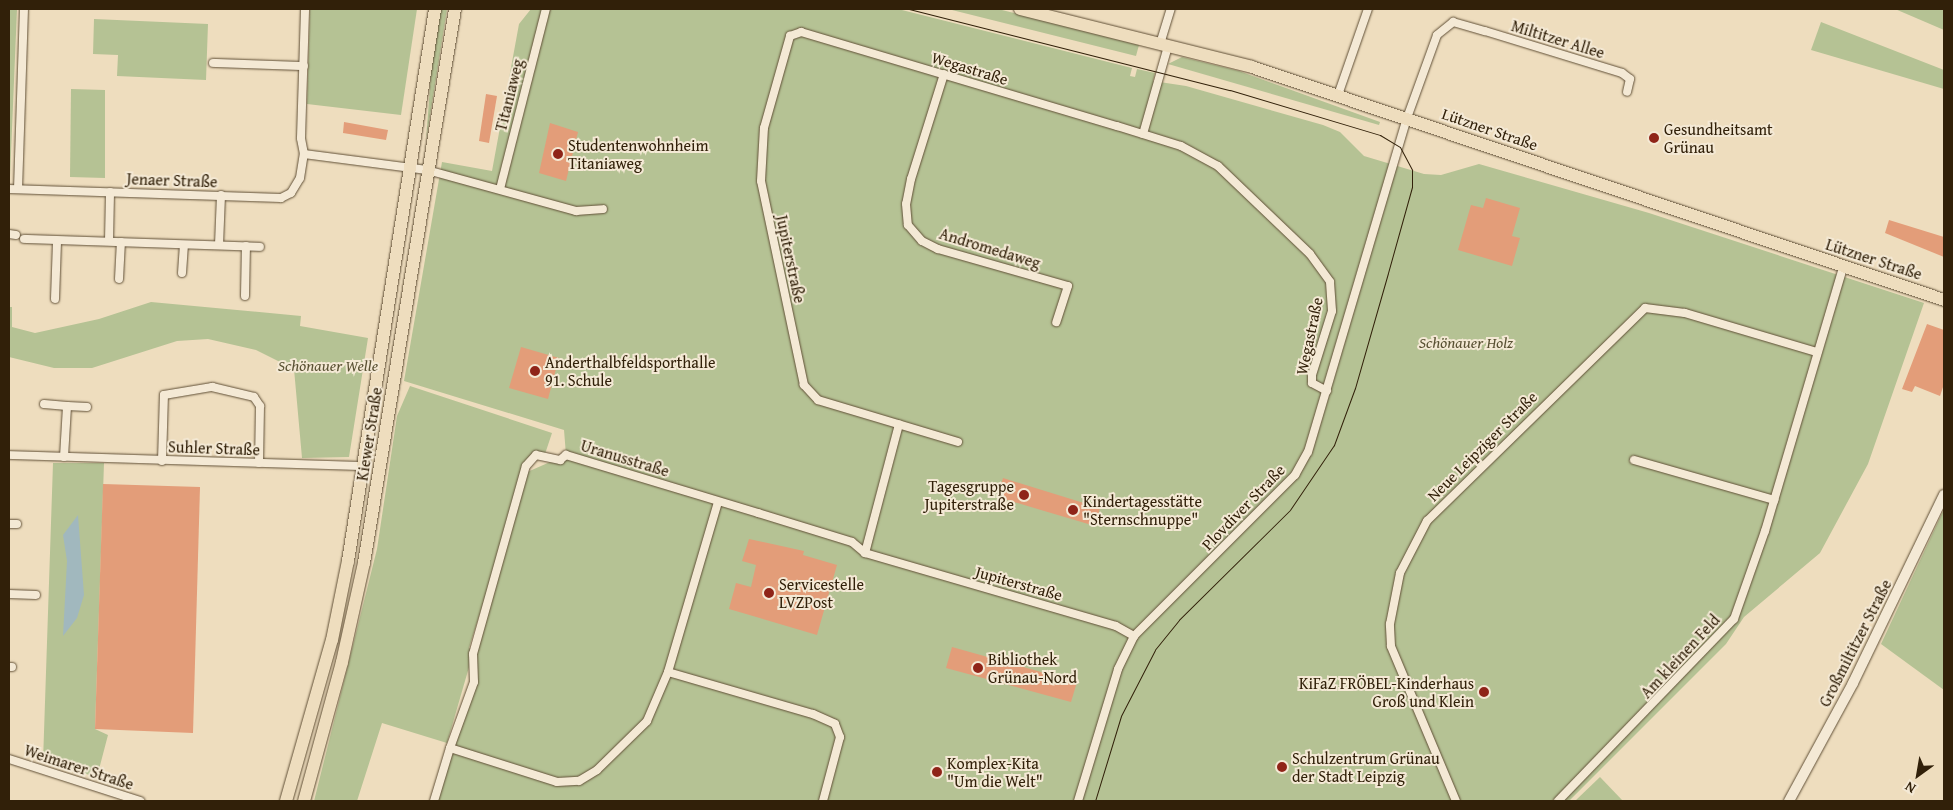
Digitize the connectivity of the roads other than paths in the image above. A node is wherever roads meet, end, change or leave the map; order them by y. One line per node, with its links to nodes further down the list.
1 (24, 9): 22 (street)
2 (305, 9): 12 (street, Jenaer Straße)
3 (435, 9): 19 (main road, Kiewer Straße)
4 (455, 9): 20 (main road, Kiewer Straße)
5 (546, 9): 23 (street, Titaniaweg)
6 (1020, 9): 10 (main road, Lützner Straße)
7 (1171, 9): 10 (street)
8 (1368, 9): 15 (street)
9 (790, 36): 13 (street, Wegastraße); 47 (street, Jupiterstraße)
10 (1164, 45): 15 (main road, Lützner Straße); 17 (street)
11 (213, 62): 12 (street)
12 (304, 66): 18 (street, Jenaer Straße)
13 (944, 74): 17 (street, Wegastraße); 41 (street, Andromedaweg)
14 (1627, 92): 16 (street, Miltitzer Allee)
15 (1338, 95): 16 (main road, Lützner Straße)
16 (1407, 118): 35 (main road, Lützner Straße); 43 (street, Plovdiver Straße)
17 (1143, 134): 43 (street, Wegastraße)
18 (304, 154): 19 (street); 25 (street, Jenaer Straße)
19 (409, 167): 20 (street); 54 (main road, Kiewer Straße)
20 (427, 170): 23 (street); 67 (main road, Kiewer Straße)
21 (9, 188): 22 (street, Jenaer Straße)
22 (18, 189): 24 (street, Jenaer Straße)
23 (500, 189): 26 (street)
24 (110, 192): 25 (street, Jenaer Straße); 29 (street)
25 (221, 195): 32 (street)
26 (603, 209)
27 (24, 239): 28 (street)
28 (57, 241): 29 (street); 39 (street)
29 (109, 241): 30 (street)
30 (121, 242): 31 (street); 37 (street)
31 (184, 245): 32 (street); 36 (street)
32 (219, 245): 33 (street)
33 (246, 246): 34 (street); 38 (street)
34 (260, 247)
35 (1843, 266): 40 (main road, Lützner Straße); 42 (street, Am kleinen Feld)
36 (182, 273)
37 (119, 279)
38 (245, 296)
39 (55, 298)
40 (1944, 300)
41 (1056, 322)
42 (1817, 352): 56 (street, Am kleinen Feld); 71 (street, Neue Leipziger Straße)
43 (1326, 391): 61 (street, Plovdiver Straße)
44 (44, 404): 45 (street)
45 (66, 406): 46 (street); 50 (street)
46 (88, 407)
47 (900, 424): 48 (street, Jupiterstraße); 58 (street)
48 (958, 442)
49 (9, 455): 50 (street, Suhler Straße)
50 (64, 457): 51 (street, Suhler Straße)
51 (162, 460): 53 (street, Suhler Straße); 53 (street)
52 (1634, 460): 56 (street)
53 (259, 463): 54 (street, Suhler Straße)
54 (364, 466): 66 (main road, Kiewer Straße)
55 (1944, 495): 73 (street, Großmiltitzer Straße)
56 (1774, 500): 72 (street, Am kleinen Feld)
57 (718, 502): 58 (street, Jupiterstraße); 62 (street); 63 (street, Uranusstraße)
58 (865, 553): 61 (street, Jupiterstraße)
59 (9, 594): 60 (street)
60 (36, 595)
61 (1134, 636): 70 (street, Plovdiver Straße)
62 (668, 672): 63 (street); 69 (street)
63 (450, 748): 68 (street, Uranusstraße)
64 (9, 759): 65 (street, Weimarer Straße)
65 (140, 801)
66 (286, 801)
67 (304, 801)
68 (434, 801)
69 (823, 801)
70 (1078, 801)
71 (1456, 801)
72 (1558, 801)
73 (1789, 801)

